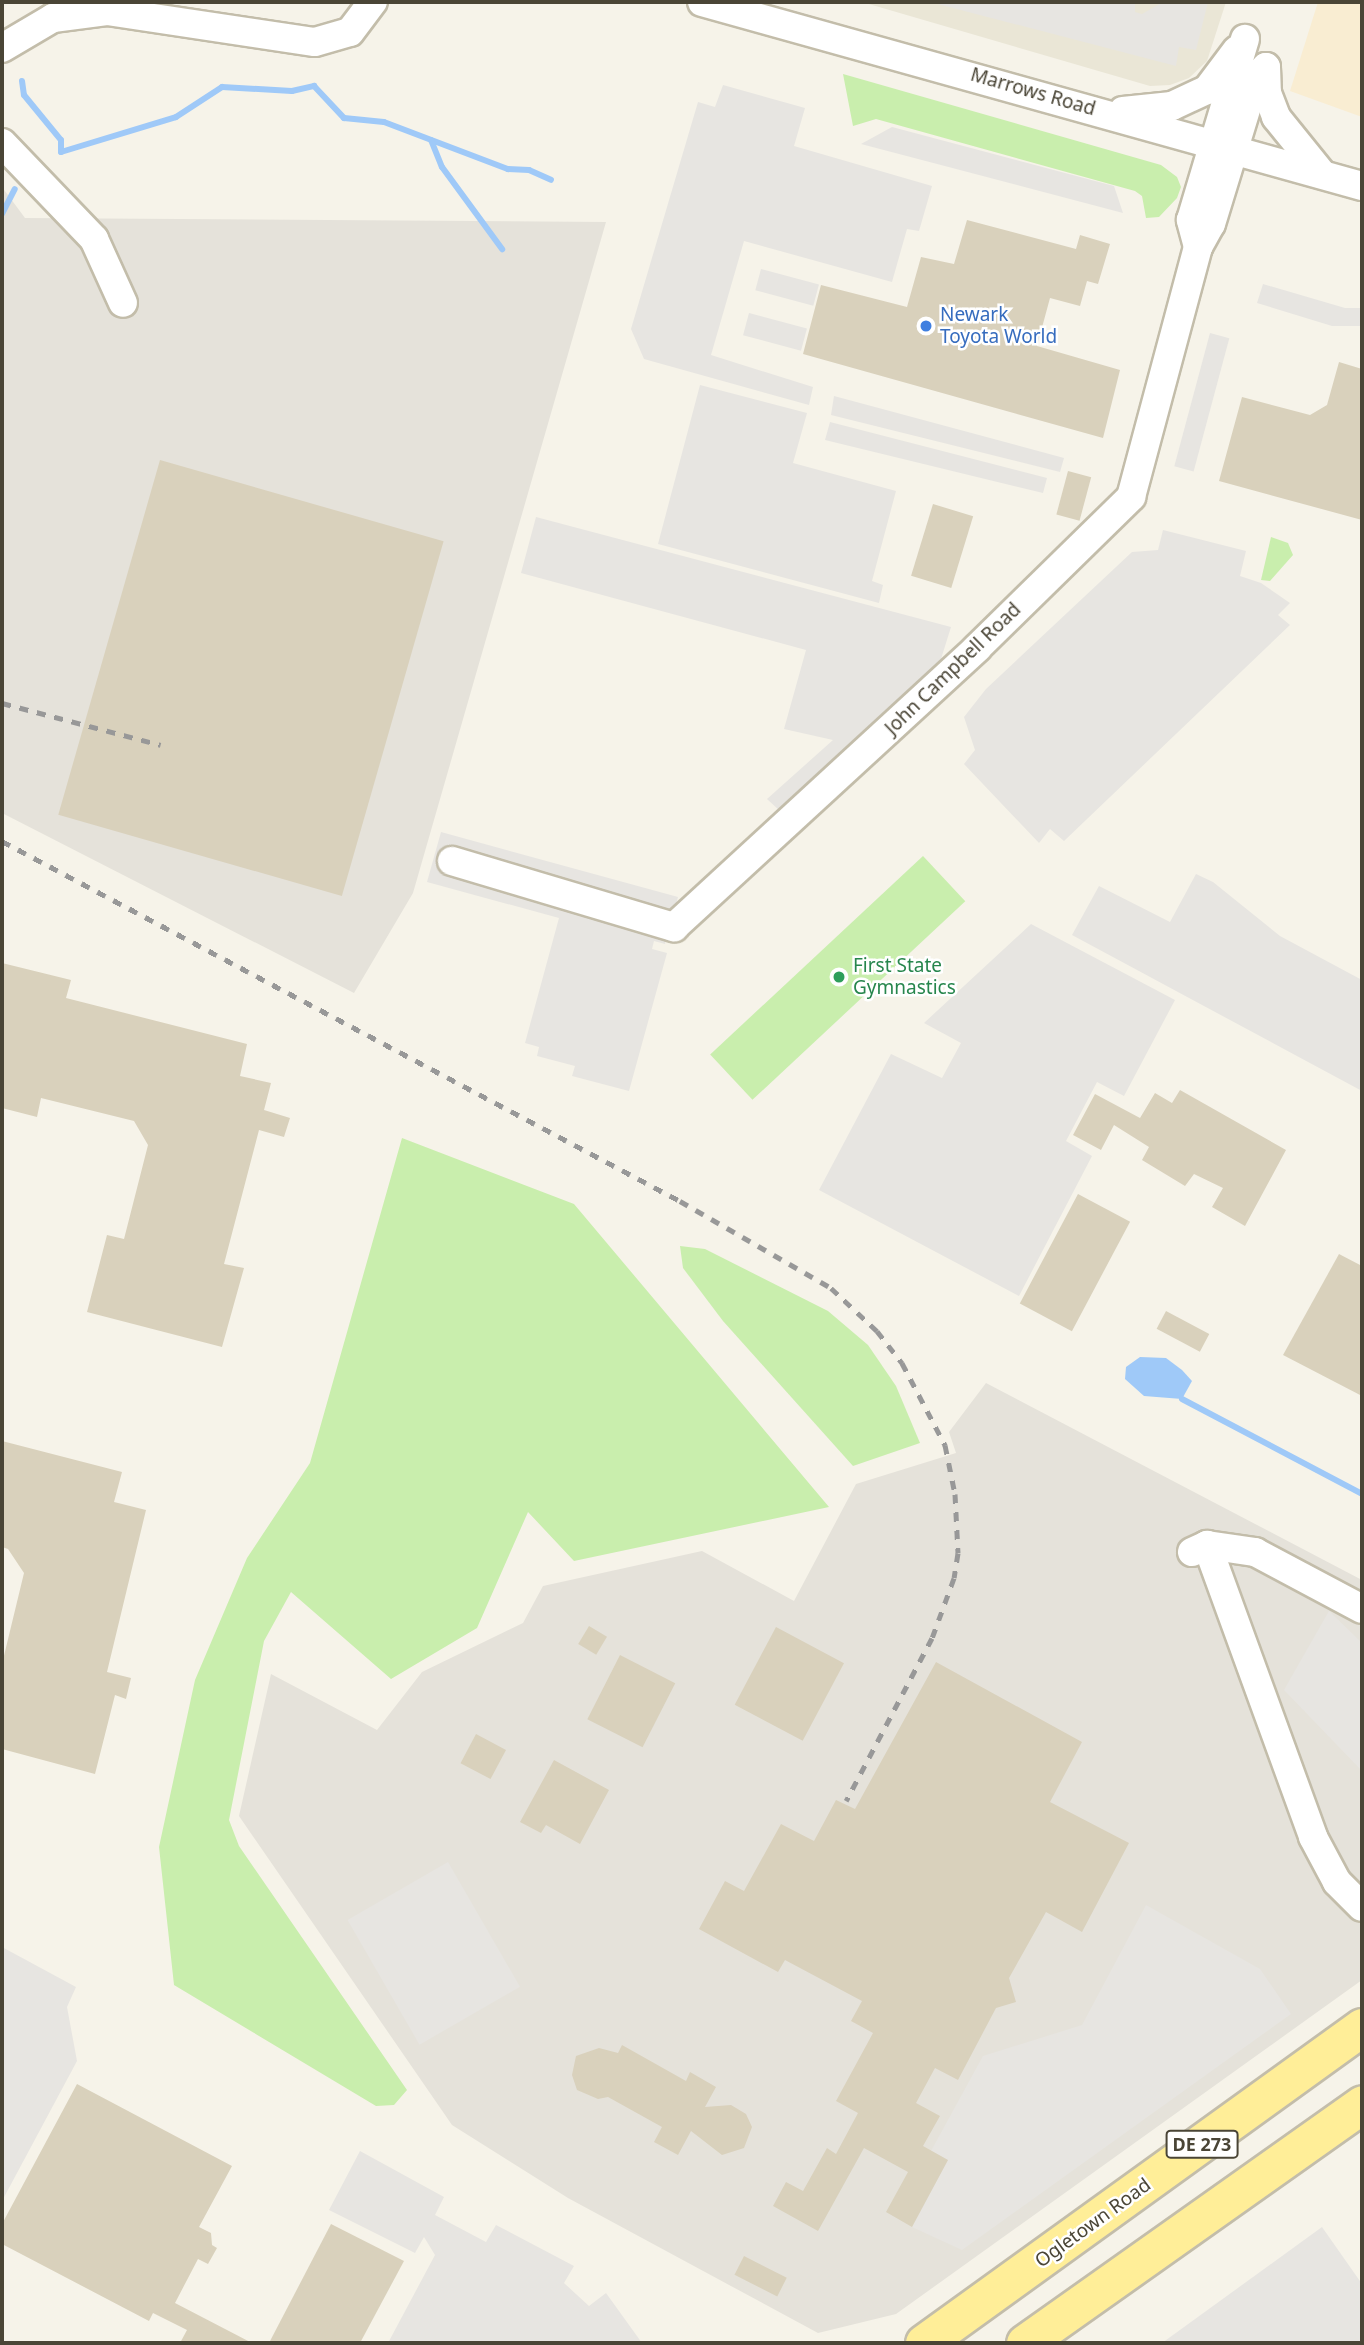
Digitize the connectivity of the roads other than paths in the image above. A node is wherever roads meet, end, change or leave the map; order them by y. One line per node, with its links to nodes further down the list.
1 (373, 2): 3 (street)
2 (702, 2): 4 (street, Marrows Road)
3 (2, 48)
4 (1103, 111): 6 (street, Marrows Road); 6 (street)
5 (2, 143): 9 (street)
6 (1224, 146): 7 (street, Marrows Road); 7 (street); 10 (street, John Campbell Road)
7 (1322, 174): 8 (street, Marrows Road)
8 (1362, 186)
9 (122, 303)
10 (453, 861)
11 (1362, 1609): 12 (street)
12 (1362, 1907)
13 (1362, 2028): 17 (main road, Ogletown Road / DE 273)
14 (1362, 2094): 16 (main road)
15 (1362, 2104): 16 (main road, DE 273)
16 (1313, 2139): 18 (main road, DE 273)
17 (924, 2343)
18 (1025, 2343)

